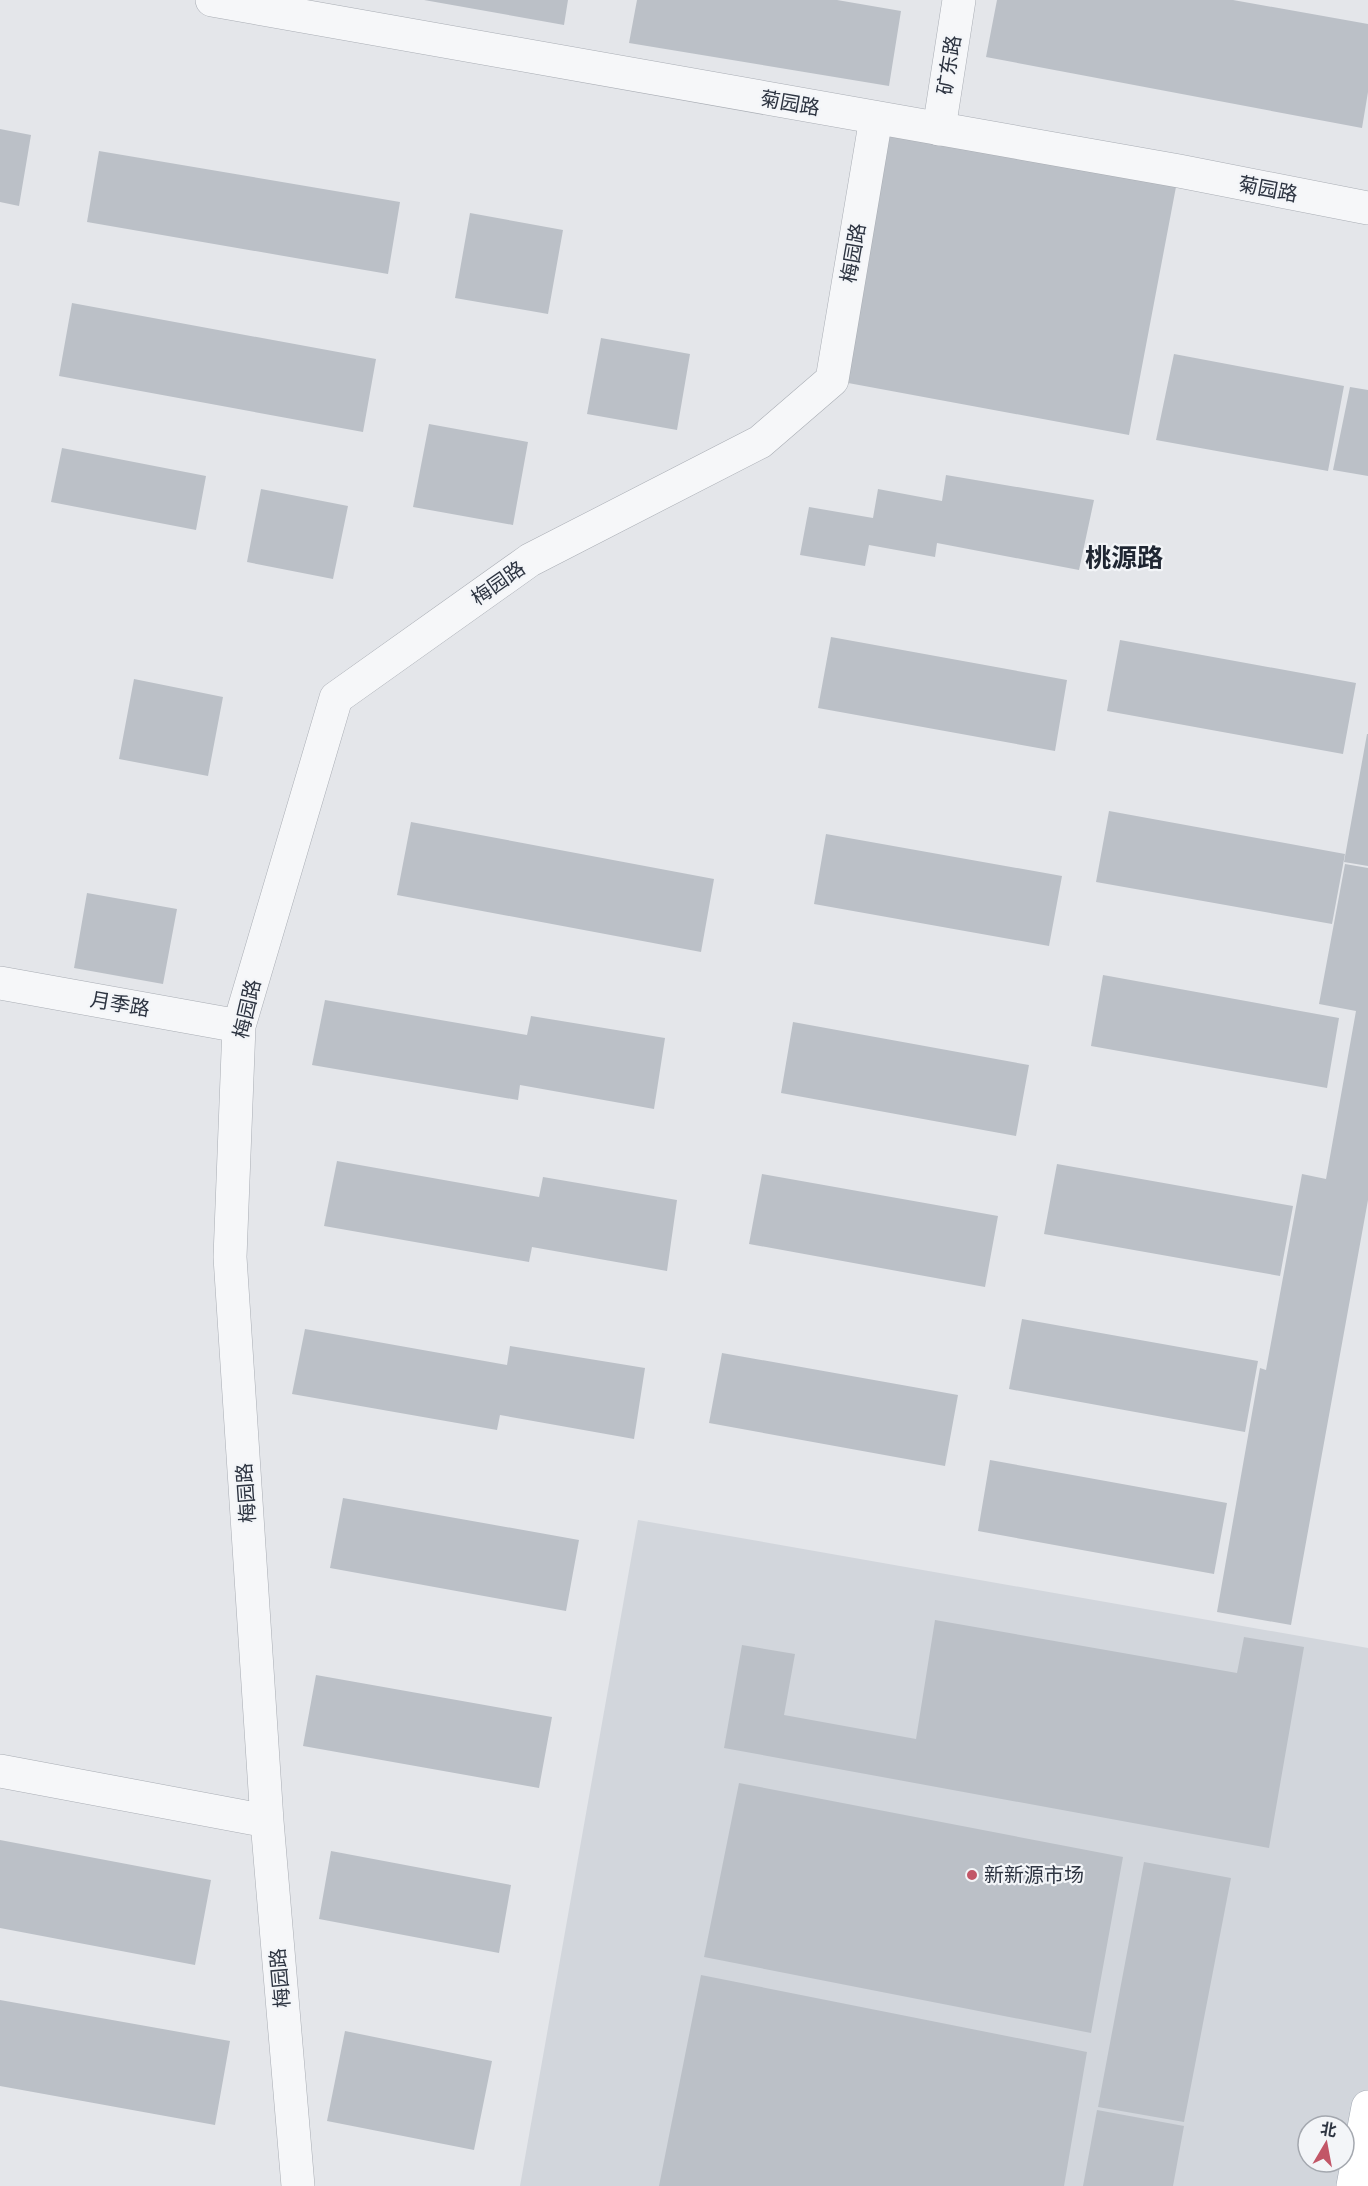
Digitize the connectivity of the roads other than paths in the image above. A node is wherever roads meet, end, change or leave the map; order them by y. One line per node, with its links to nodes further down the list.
1 (212, 0): 3 (street, 菊园路)
2 (959, 0): 4 (street, 矿东路)
3 (876, 118): 4 (street, 菊园路); 7 (street, 梅园路)
4 (939, 129): 5 (street, 菊园路)
5 (1368, 208)
6 (0, 983): 7 (street, 月季路)
7 (239, 1026): 9 (street, 梅园路)
8 (0, 1771): 9 (street)
9 (267, 1821): 11 (street, 梅园路)
10 (1368, 2107): 12 (main road)
11 (298, 2186)
12 (1353, 2186)

